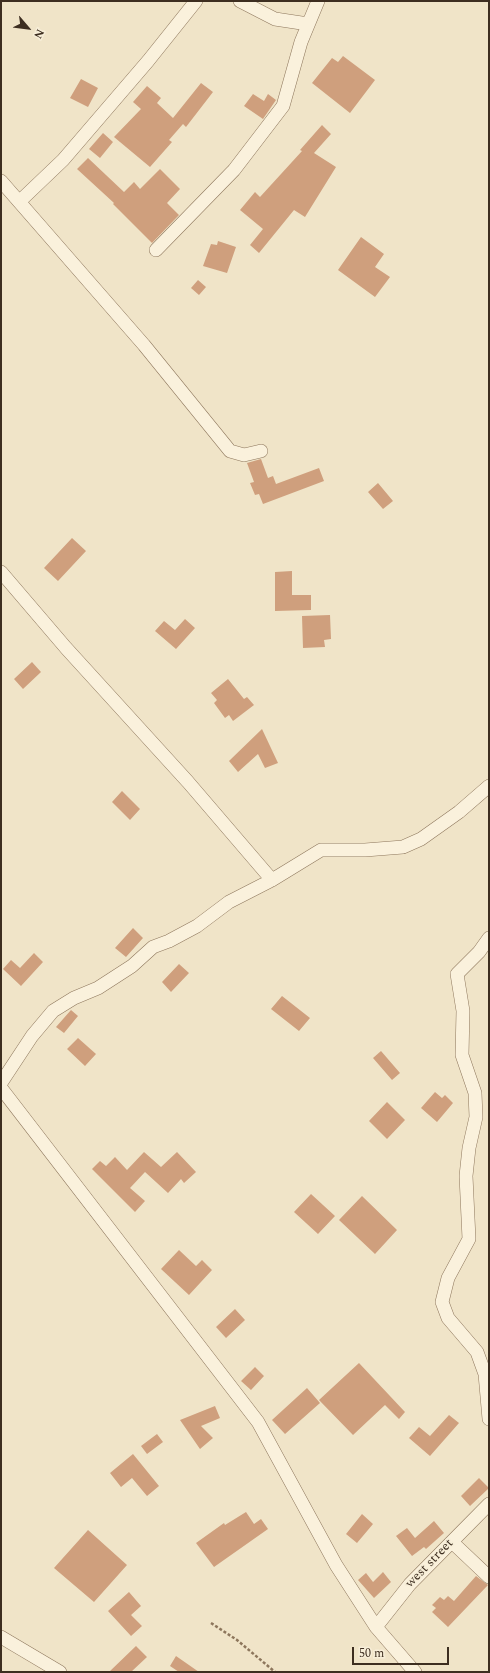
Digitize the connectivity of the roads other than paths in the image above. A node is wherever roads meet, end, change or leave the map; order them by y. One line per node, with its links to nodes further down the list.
1 (196, 1): 6 (street)
2 (240, 1): 4 (street)
3 (318, 1): 4 (street)
4 (308, 24): 7 (street)
5 (1, 181): 6 (street)
6 (20, 201): 8 (street)
7 (156, 250)
8 (261, 451)
9 (1, 572): 11 (street)
10 (489, 786): 11 (street)
11 (272, 880): 13 (street)
12 (489, 938): 15 (street)
13 (1, 1082)
14 (1, 1088): 19 (street)
15 (489, 1419)
16 (489, 1504): 17 (street, west street)
17 (452, 1542): 18 (street); 19 (street, west street)
18 (489, 1577)
19 (376, 1628): 21 (street)
20 (1, 1637): 22 (street)
21 (402, 1666): 23 (street)
22 (60, 1672)
23 (415, 1672)

